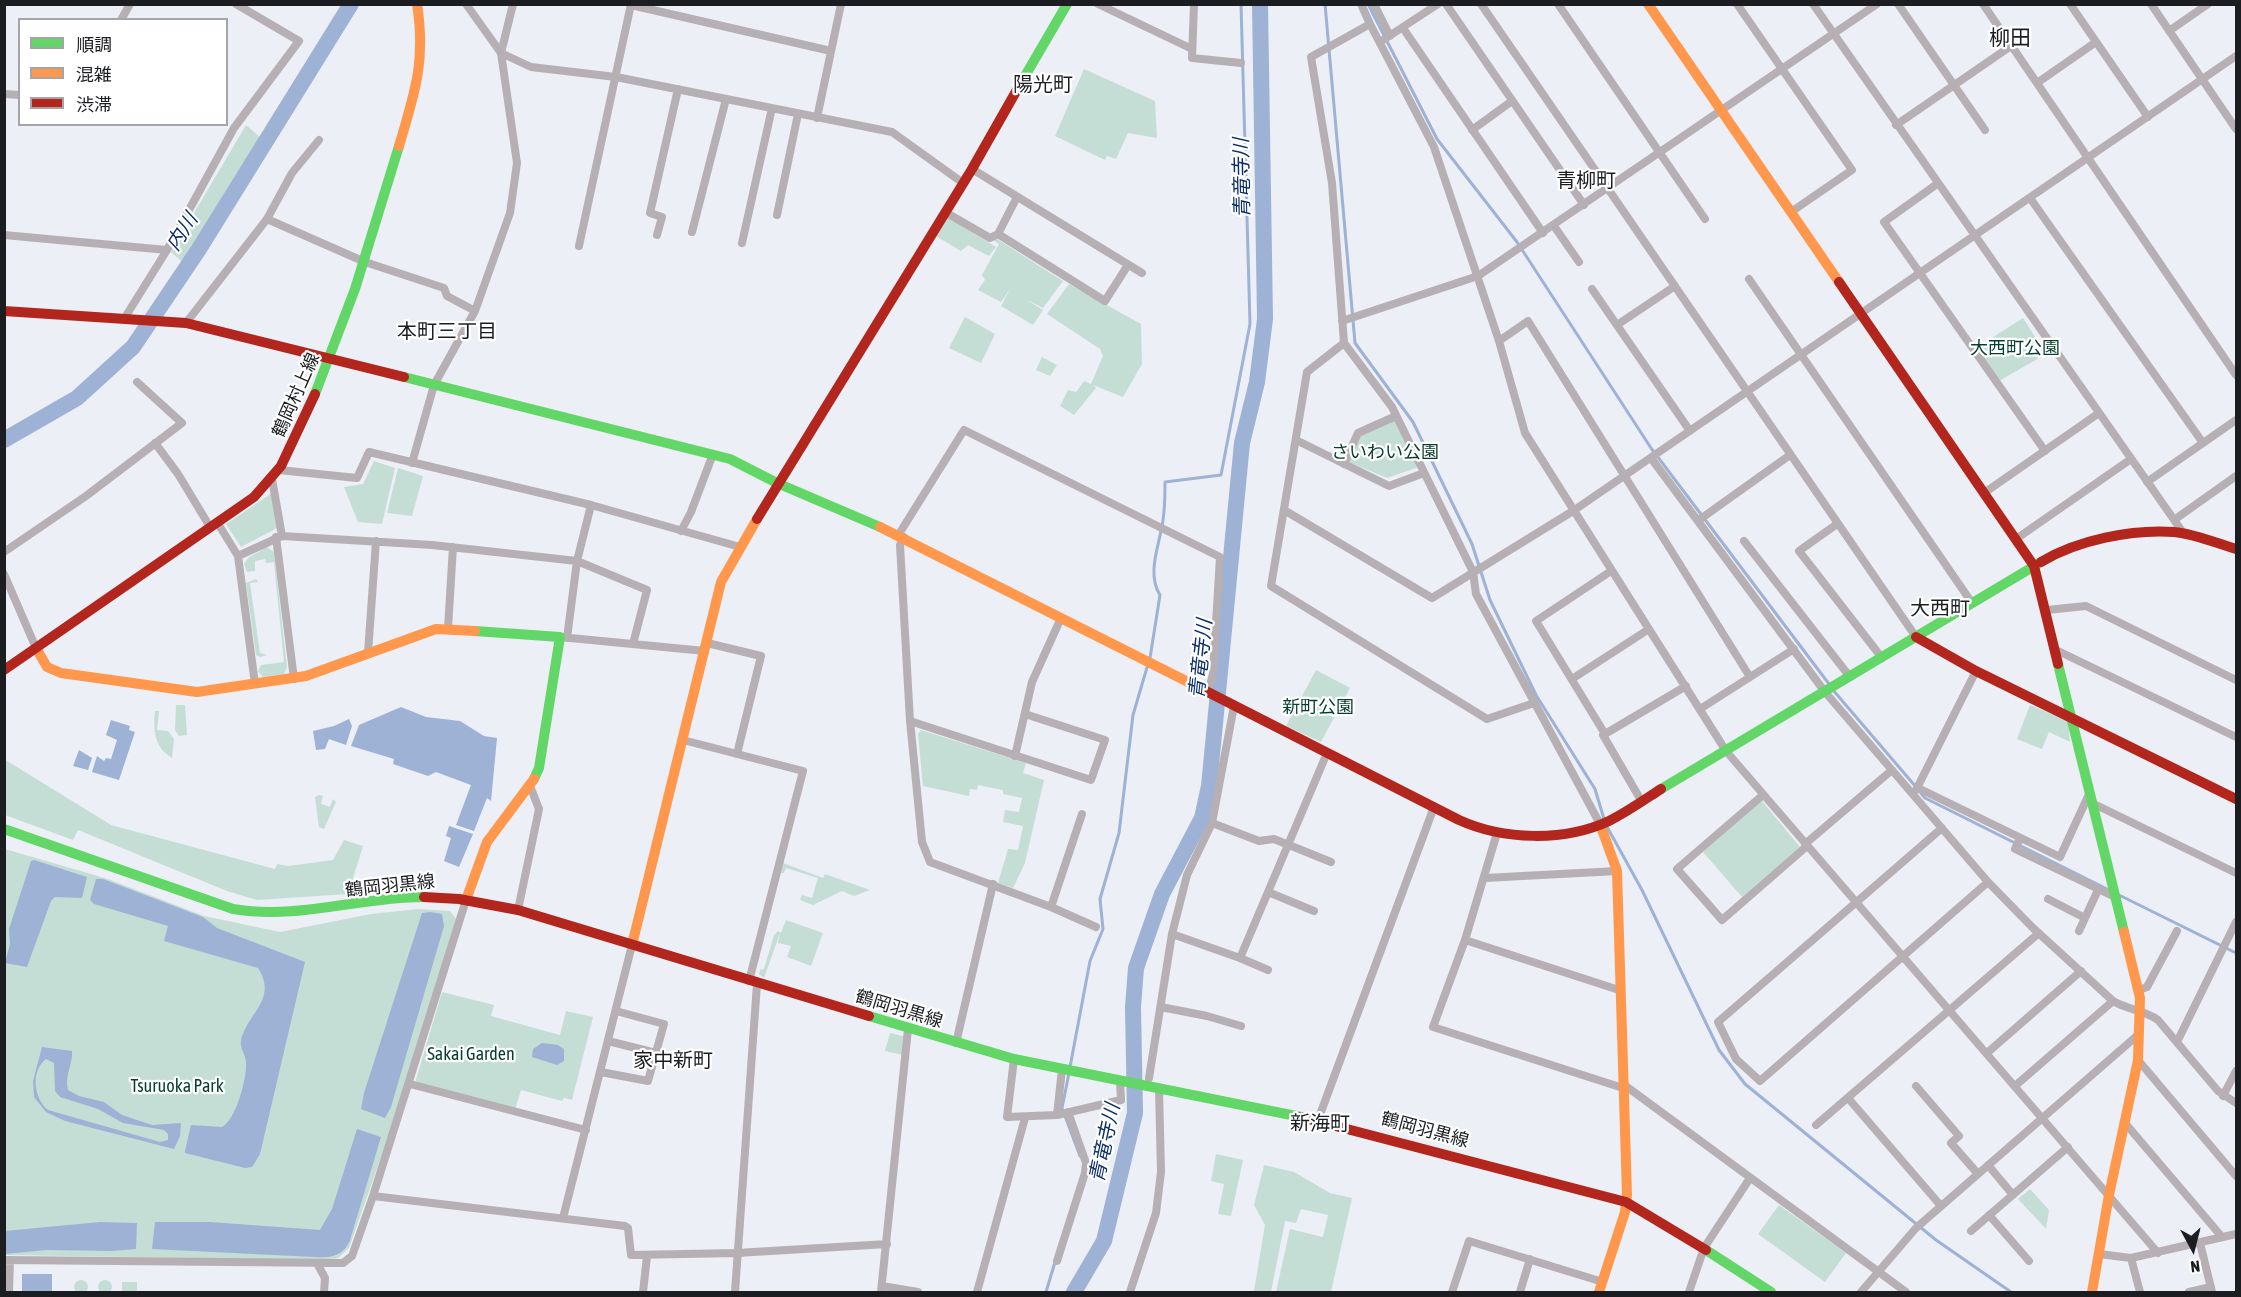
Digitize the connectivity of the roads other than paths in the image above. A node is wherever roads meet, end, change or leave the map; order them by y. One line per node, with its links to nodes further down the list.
1 (130, 4): 26 (street)
2 (236, 4): 55 (street)
3 (417, 4): 84 (street, 鶴岡村上線)
4 (466, 4): 37 (street)
5 (513, 4): 37 (street)
6 (841, 4): 36 (street)
7 (1067, 4): 62 (street)
8 (1098, 4): 35 (street)
9 (1194, 4): 35 (street)
10 (1361, 4): 27 (street)
11 (1374, 4): 31 (street)
12 (1437, 4): 28 (street)
13 (1446, 4): 47 (street)
14 (1481, 4): 65 (street)
15 (1558, 4): 60 (street)
16 (1648, 4): 49 (street)
17 (1737, 4): 40 (street)
18 (1813, 4): 30 (street)
19 (1877, 4): 30 (street)
20 (1898, 4): 44 (street)
21 (1983, 4): 34 (street)
22 (2070, 4): 33 (street)
23 (2151, 4): 29 (street)
24 (2208, 4): 29 (street)
25 (631, 5): 36 (street); 41 (street)
26 (122, 18)
27 (1370, 24): 32 (street); 97 (street)
28 (1403, 27): 31 (street); 57 (street)
29 (2169, 31): 42 (street)
30 (1834, 35): 40 (street); 54 (street)
31 (1390, 36): 32 (street)
32 (1380, 42): 89 (street)
33 (2096, 42): 43 (street); 51 (street)
34 (2011, 46): 43 (street); 44 (street)
35 (1190, 48): 39 (street)
36 (831, 51): 52 (street)
37 (501, 53): 41 (street); 94 (street)
38 (2236, 56): 42 (street)
39 (1241, 63)
40 (1782, 70): 49 (street); 70 (street)
41 (616, 77): 45 (street); 82 (street)
42 (2202, 80): 51 (street); 56 (street)
43 (2037, 83): 61 (street)
44 (1954, 85): 54 (street); 58 (street)
45 (678, 89): 46 (street); 79 (street)
46 (726, 99): 48 (street); 75 (street)
47 (1512, 101): 57 (street); 68 (street)
48 (772, 108): 50 (street); 81 (street)
49 (1721, 111): 60 (street); 70 (street)
50 (798, 114): 52 (street); 71 (street)
51 (2148, 117): 61 (street)
52 (817, 118): 63 (street)
53 (228, 123): 55 (street)
54 (1896, 125): 64 (street)
55 (234, 128): 83 (street)
56 (2236, 129)
57 (1472, 130): 76 (street)
58 (1985, 130)
59 (319, 140): 72 (street)
60 (1660, 153): 65 (street); 73 (street)
61 (2087, 159): 67 (street); 104 (street)
62 (972, 169): 63 (street); 66 (street)
63 (963, 183): 69 (street)
64 (1937, 184): 80 (street); 88 (street)
65 (1608, 189): 68 (street); 91 (street)
66 (1017, 197): 77 (street); 86 (street)
67 (2030, 198): 80 (street); 114 (street)
68 (1584, 205): 74 (street)
69 (945, 212): 77 (street); 127 (street)
70 (1791, 212): 95 (street)
71 (777, 215)
72 (267, 219): 84 (street); 98 (street)
73 (1706, 219)
74 (1554, 226): 76 (street); 85 (street)
75 (692, 232)
76 (1543, 233): 89 (street)
77 (998, 234): 86 (street)
78 (4, 235): 83 (street)
79 (657, 235)
80 (1973, 237): 88 (street); 108 (street)
81 (742, 243)
82 (579, 246)
83 (167, 250): 96 (street)
84 (365, 262): 94 (street); 103 (street, 鶴岡村上線)
85 (1579, 262)
86 (1128, 264): 87 (street)
87 (1142, 273)
88 (1920, 273): 95 (street); 115 (street)
89 (1478, 276): 97 (street); 100 (street)
90 (1749, 279): 102 (street)
91 (1675, 286): 99 (street); 107 (street)
92 (1592, 288): 99 (street)
93 (4, 311): 96 (street)
94 (475, 311): 106 (street)
95 (1861, 314): 102 (street); 128 (street)
96 (124, 318): 98 (street)
97 (1342, 321): 101 (street)
98 (186, 323): 103 (street)
99 (1617, 325): 111 (street)
100 (1499, 341): 125 (street); 131 (street)
101 (1344, 343): 109 (street); 112 (street)
102 (1801, 355): 107 (street); 153 (street)
103 (330, 360): 106 (street); 123 (street, 鶴岡村上線)
104 (2236, 375)
105 (137, 382): 113 (street)
106 (434, 386): 116 (street); 120 (street)
107 (1747, 392): 111 (street); 117 (street)
108 (2099, 413): 115 (street); 119 (street)
109 (1396, 416): 121 (street); 122 (street)
110 (2236, 420): 114 (street)
111 (1690, 431): 118 (street)
112 (1296, 440): 121 (street); 130 (street)
113 (155, 443): 134 (street); 146 (street)
114 (2203, 443): 126 (street)
115 (2045, 451): 128 (street)
116 (713, 454): 127 (street); 136 (street)
117 (1790, 455): 132 (street); 135 (street)
118 (1651, 458): 125 (street); 132 (street)
119 (2131, 459): 126 (street); 140 (street)
120 (412, 463): 123 (street); 129 (street)
121 (1344, 464): 122 (street)
122 (1424, 473): 151 (street)
123 (276, 474): 134 (street, 鶴岡村上線); 139 (street)
124 (2236, 476): 133 (street)
125 (1623, 477): 131 (street); 169 (street)
126 (2147, 482): 133 (street)
127 (777, 483): 138 (street); 144 (street)
128 (1984, 493): 140 (street)
129 (591, 505): 136 (street); 148 (street)
130 (1284, 510): 151 (street); 178 (street)
131 (1573, 511): 150 (street); 151 (street)
132 (1699, 520): 163 (street)
133 (2174, 520): 137 (street)
134 (213, 524): 147 (street); 162 (street, 鶴岡村上線)
135 (1838, 524): 159 (street); 166 (street)
136 (681, 531): 144 (street)
137 (2184, 534): 145 (street); 149 (street)
138 (901, 535): 155 (street); 177 (street); 183 (street)
139 (279, 536): 141 (street); 147 (street); 171 (street)
140 (2016, 539): 149 (street)
141 (376, 541): 143 (street); 165 (street)
142 (1744, 541): 170 (street)
143 (453, 547): 148 (street); 156 (street)
144 (740, 548): 161 (street)
145 (2236, 549)
146 (4, 552)
147 (238, 556): 174 (street)
148 (577, 561): 158 (street); 160 (street)
149 (2034, 566): 153 (street); 154 (street)
150 (1611, 571): 157 (street); 172 (street)
151 (1473, 573): 178 (street)
152 (4, 574): 162 (street)
153 (1972, 603): 159 (street)
154 (2047, 610): 164 (street); 173 (street)
155 (1061, 618): 177 (street); 181 (street)
156 (448, 628): 158 (street); 165 (street)
157 (1649, 629): 172 (street); 175 (street)
158 (563, 637): 160 (street); 192 (street)
159 (1916, 638): 166 (street); 168 (street)
160 (633, 644): 161 (street)
161 (706, 647): 186 (street); 189 (street)
162 (36, 648): 167 (street, 鶴岡村上線); 174 (street)
163 (1794, 649): 169 (street); 176 (street)
164 (2056, 650): 182 (street); 185 (street)
165 (368, 653): 171 (street)
166 (1882, 658): 170 (street)
167 (4, 670)
168 (1976, 671): 182 (street); 193 (street)
169 (1750, 677): 180 (street)
170 (1850, 677): 176 (street)
171 (294, 679): 174 (street)
172 (1572, 679): 184 (street)
173 (2236, 680)
174 (255, 684)
175 (1686, 686): 180 (street); 184 (street)
176 (1825, 692): 187 (street); 191 (street)
177 (1208, 693): 179 (street)
178 (1534, 704): 202 (street)
179 (1234, 706): 188 (street); 201 (street)
180 (1700, 709): 187 (street)
181 (1024, 714): 190 (street); 190 (street)
182 (2073, 718): 194 (street); 196 (street)
183 (910, 721): 190 (street); 214 (street)
184 (1605, 734): 197 (street)
185 (2236, 737)
186 (683, 740): 189 (street); 232 (street)
187 (1726, 751): 195 (street); 197 (street)
188 (1327, 753): 199 (street); 207 (street)
189 (737, 754): 237 (street)
190 (1015, 756)
191 (1892, 770): 193 (street); 208 (street)
192 (530, 786): 219 (street); 222 (street)
193 (1915, 790): 203 (street); 206 (street)
194 (2091, 791): 198 (street); 206 (street)
195 (1763, 795): 208 (street); 208 (street)
196 (2236, 799)
197 (1642, 802): 202 (street)
198 (2094, 804): 211 (street); 218 (street)
199 (1434, 807): 205 (street); 272 (street)
200 (1082, 814): 221 (street)
201 (1212, 823): 207 (street); 230 (street)
202 (1600, 824): 205 (street); 210 (street)
203 (1942, 828): 213 (street); 220 (street)
204 (4, 829): 219 (street, 鶴岡羽黒線)
205 (1497, 833): 212 (street)
206 (2020, 838): 215 (street)
207 (1288, 844): 209 (street); 216 (street)
208 (1806, 845): 220 (street)
209 (1331, 862)
210 (1617, 871): 212 (street); 238 (street)
211 (2236, 873)
212 (1485, 878): 231 (street)
213 (1988, 882): 229 (street); 233 (street)
214 (993, 884): 221 (street); 250 (street)
215 (2098, 890): 218 (street); 224 (street)
216 (1268, 892): 223 (street); 234 (street)
217 (2048, 899): 224 (street)
218 (2118, 899): 239 (street)
219 (466, 900): 222 (street, 鶴岡羽黒線); 260 (street)
220 (1856, 902): 233 (street); 233 (street)
221 (1051, 907): 226 (street)
222 (518, 910): 232 (street, 鶴岡羽黒線)
223 (1314, 911)
224 (2085, 918): 227 (street)
225 (2236, 922): 249 (street)
226 (1096, 927)
227 (2079, 931)
228 (2177, 931): 239 (street)
229 (2039, 933): 236 (street); 242 (street)
230 (1172, 934): 234 (street); 241 (street)
231 (1465, 940): 238 (street); 261 (street)
232 (632, 945): 237 (street, 鶴岡羽黒線); 243 (street)
233 (1904, 957): 242 (street)
234 (1240, 958): 235 (street)
235 (1268, 970)
236 (2081, 971): 240 (street); 252 (street)
237 (753, 982): 246 (street, 鶴岡羽黒線); 294 (street)
238 (1619, 990): 261 (street)
239 (2139, 990): 244 (street)
240 (2113, 1001): 244 (street); 263 (street)
241 (1161, 1007): 245 (street); 258 (street)
242 (1949, 1010): 252 (street); 266 (street)
243 (616, 1011): 248 (street); 251 (street)
244 (2141, 1012): 247 (street); 249 (street)
245 (1241, 1026)
246 (908, 1029): 250 (street, 鶴岡羽黒線); 292 (street)
247 (2140, 1033): 254 (street); 271 (street)
248 (608, 1041): 251 (street); 257 (street)
249 (2177, 1042): 265 (street)
250 (956, 1043): 253 (street, 鶴岡羽黒線)
251 (656, 1053): 257 (street)
252 (1987, 1053): 263 (street)
253 (1014, 1059): 255 (street, 鶴岡羽黒線); 270 (street)
254 (2138, 1060): 273 (street); 279 (street)
255 (1062, 1069): 259 (street, 鶴岡羽黒線); 269 (street)
256 (2236, 1071): 265 (street)
257 (601, 1072): 275 (street)
258 (1149, 1078)
259 (1116, 1081): 264 (street, 鶴岡羽黒線); 268 (street)
260 (410, 1084): 275 (street); 283 (street)
261 (1623, 1086): 280 (street); 284 (street)
262 (1917, 1086): 278 (street)
263 (2015, 1086): 271 (street)
264 (1159, 1089): 272 (street, 鶴岡羽黒線); 315 (street)
265 (2223, 1096): 267 (street)
266 (1848, 1098): 274 (street); 285 (street)
267 (2236, 1103)
268 (1068, 1112): 269 (street); 301 (street)
269 (1057, 1115): 270 (street)
270 (1025, 1118): 314 (street)
271 (2043, 1118): 276 (street); 277 (street)
272 (1318, 1120): 284 (street, 鶴岡羽黒線)
273 (2125, 1123): 282 (street); 290 (street)
274 (1816, 1125)
275 (586, 1130): 287 (street)
276 (2068, 1147): 281 (street); 282 (street)
277 (1988, 1165): 278 (street); 281 (street)
278 (1978, 1174): 285 (street)
279 (2236, 1176)
280 (1750, 1178): 293 (street); 304 (street)
281 (2013, 1195): 286 (street)
282 (2109, 1195): 295 (street); 296 (street)
283 (374, 1196): 287 (street); 303 (street)
284 (1626, 1202): 293 (street, 鶴岡羽黒線); 305 (street)
285 (1941, 1206): 304 (street)
286 (1989, 1215): 288 (street); 302 (street)
287 (563, 1218): 297 (street)
288 (1971, 1231)
289 (2236, 1234): 290 (street)
290 (2222, 1237): 291 (street)
291 (2200, 1243): 295 (street); 307 (street)
292 (887, 1244): 294 (street); 306 (street)
293 (1704, 1248): 308 (street, 鶴岡羽黒線); 318 (street)
294 (737, 1253): 297 (street); 312 (street)
295 (2158, 1253): 298 (street)
296 (2099, 1254): 298 (street); 321 (street)
297 (647, 1256): 311 (street)
298 (2131, 1258): 322 (street)
299 (1530, 1259): 305 (street); 316 (street); 317 (street)
300 (8, 1260): 303 (street); 309 (street)
301 (1057, 1261)
302 (2029, 1261)
303 (318, 1265): 310 (street)
304 (1877, 1271): 319 (street); 320 (street)
305 (1601, 1287)
306 (882, 1289): 313 (street)
307 (2211, 1290): 323 (street)
308 (1769, 1292)
309 (9, 1293)
310 (324, 1293)
311 (643, 1293)
312 (735, 1293)
313 (918, 1293)
314 (976, 1293)
315 (1130, 1293)
316 (1452, 1293)
317 (1520, 1293)
318 (1689, 1293)
319 (1861, 1293)
320 (1906, 1293)
321 (2092, 1293)
322 (2140, 1293)
323 (2189, 1293)

